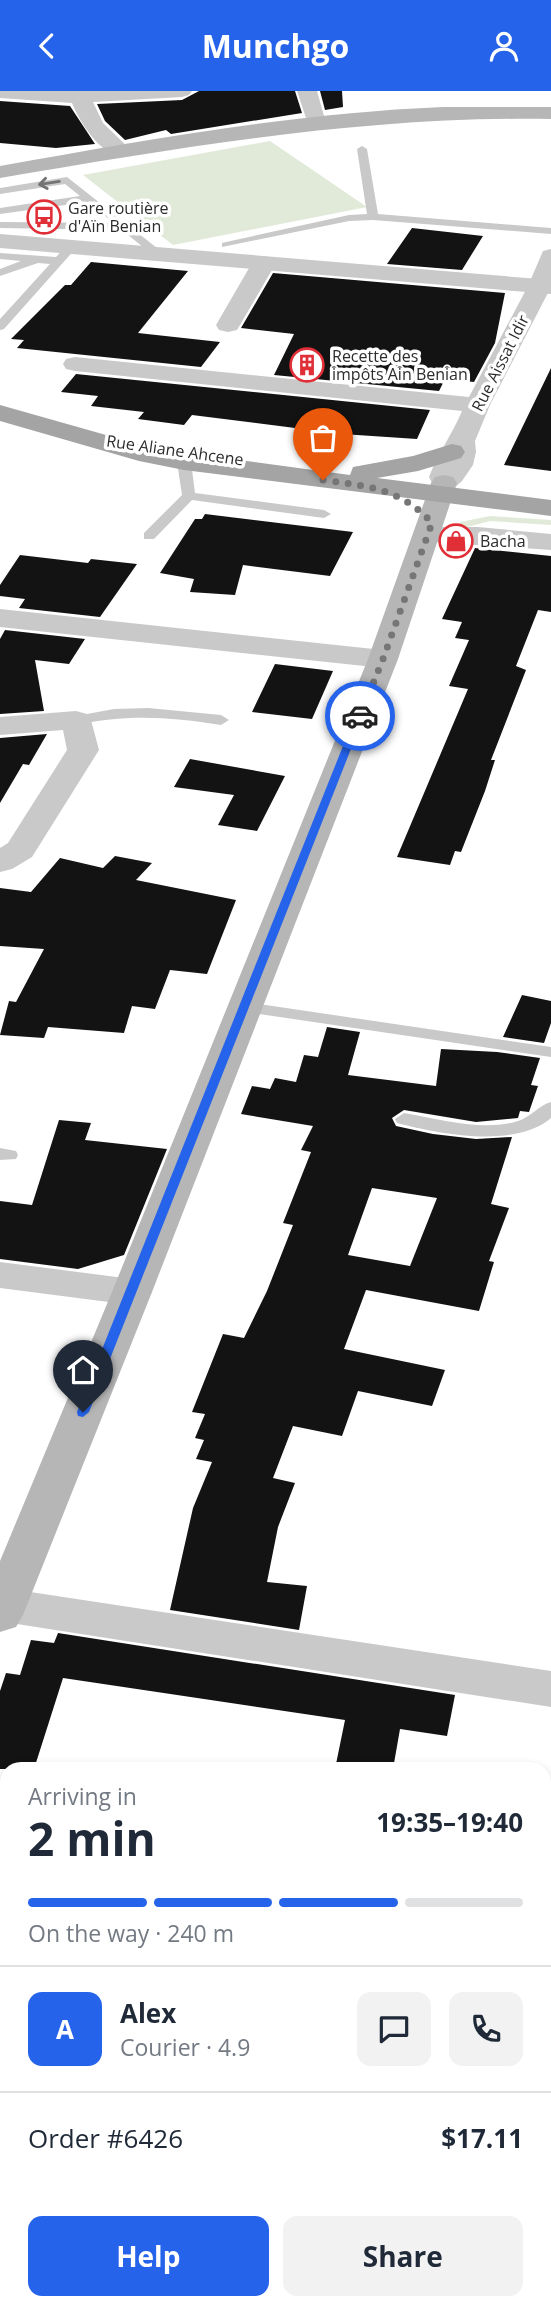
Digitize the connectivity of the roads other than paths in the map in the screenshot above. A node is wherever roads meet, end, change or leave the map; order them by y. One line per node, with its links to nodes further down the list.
1 (182, 91): 4 (street)
2 (307, 91): 6 (street)
3 (0, 92): 4 (street)
4 (81, 97): 8 (street)
5 (551, 113): 6 (main road)
6 (316, 123): 8 (main road)
7 (362, 149): 15 (lane)
8 (121, 151): 9 (main road)
9 (0, 172)
10 (79, 190): 11 (lane, one-way to 11); 12 (lane); 13 (lane)
11 (0, 191)
12 (89, 198): 14 (lane); 17 (lane)
13 (0, 202)
14 (0, 211)
15 (373, 217): 18 (lane); 20 (lane)
16 (0, 225): 17 (lane)
17 (123, 227): 22 (lane)
18 (551, 231)
19 (0, 241): 21 (street)
20 (226, 245)
21 (65, 254): 22 (street); 25 (lane); 29 (lane)
22 (158, 254): 26 (street)
23 (0, 255): 25 (lane)
24 (551, 256): 28 (street, Rue Aissat Idir)
25 (37, 259): 27 (lane)
26 (264, 263): 28 (street); 30 (street)
27 (0, 273)
28 (546, 286): 32 (street, Rue Aissat Idir)
29 (1, 324)
30 (228, 325)
31 (75, 364): 32 (street)
32 (477, 405): 37 (street, Rue Aissat Idir)
33 (0, 413): 34 (main road)
34 (93, 438): 35 (main road, Rue Aliane Ahcene); 36 (main road, Rue Aliane Ahcene)
35 (184, 462): 36 (main road, Rue Aliane Ahcene); 39 (lane)
36 (368, 480): 37 (main road, Rue Aliane Ahcene); 37 (main road)
37 (445, 484): 40 (main road); 40 (main road); 44 (street); 46 (main road)
38 (551, 495): 40 (main road)
39 (188, 496): 42 (lane); 43 (lane)
40 (507, 497): 41 (main road)
41 (551, 508)
42 (324, 514)
43 (149, 536)
44 (551, 542)
45 (0, 618): 46 (street)
46 (383, 659): 51 (main road)
47 (76, 720): 48 (lane); 49 (street); 50 (street)
48 (221, 720)
49 (0, 726)
50 (0, 862)
51 (244, 1007): 52 (lane); 56 (main road)
52 (551, 1052)
53 (551, 1108): 54 (lane)
54 (404, 1119)
55 (0, 1275): 56 (street)
56 (132, 1292): 57 (main road)
57 (2, 1610): 58 (street)
58 (551, 1689)

